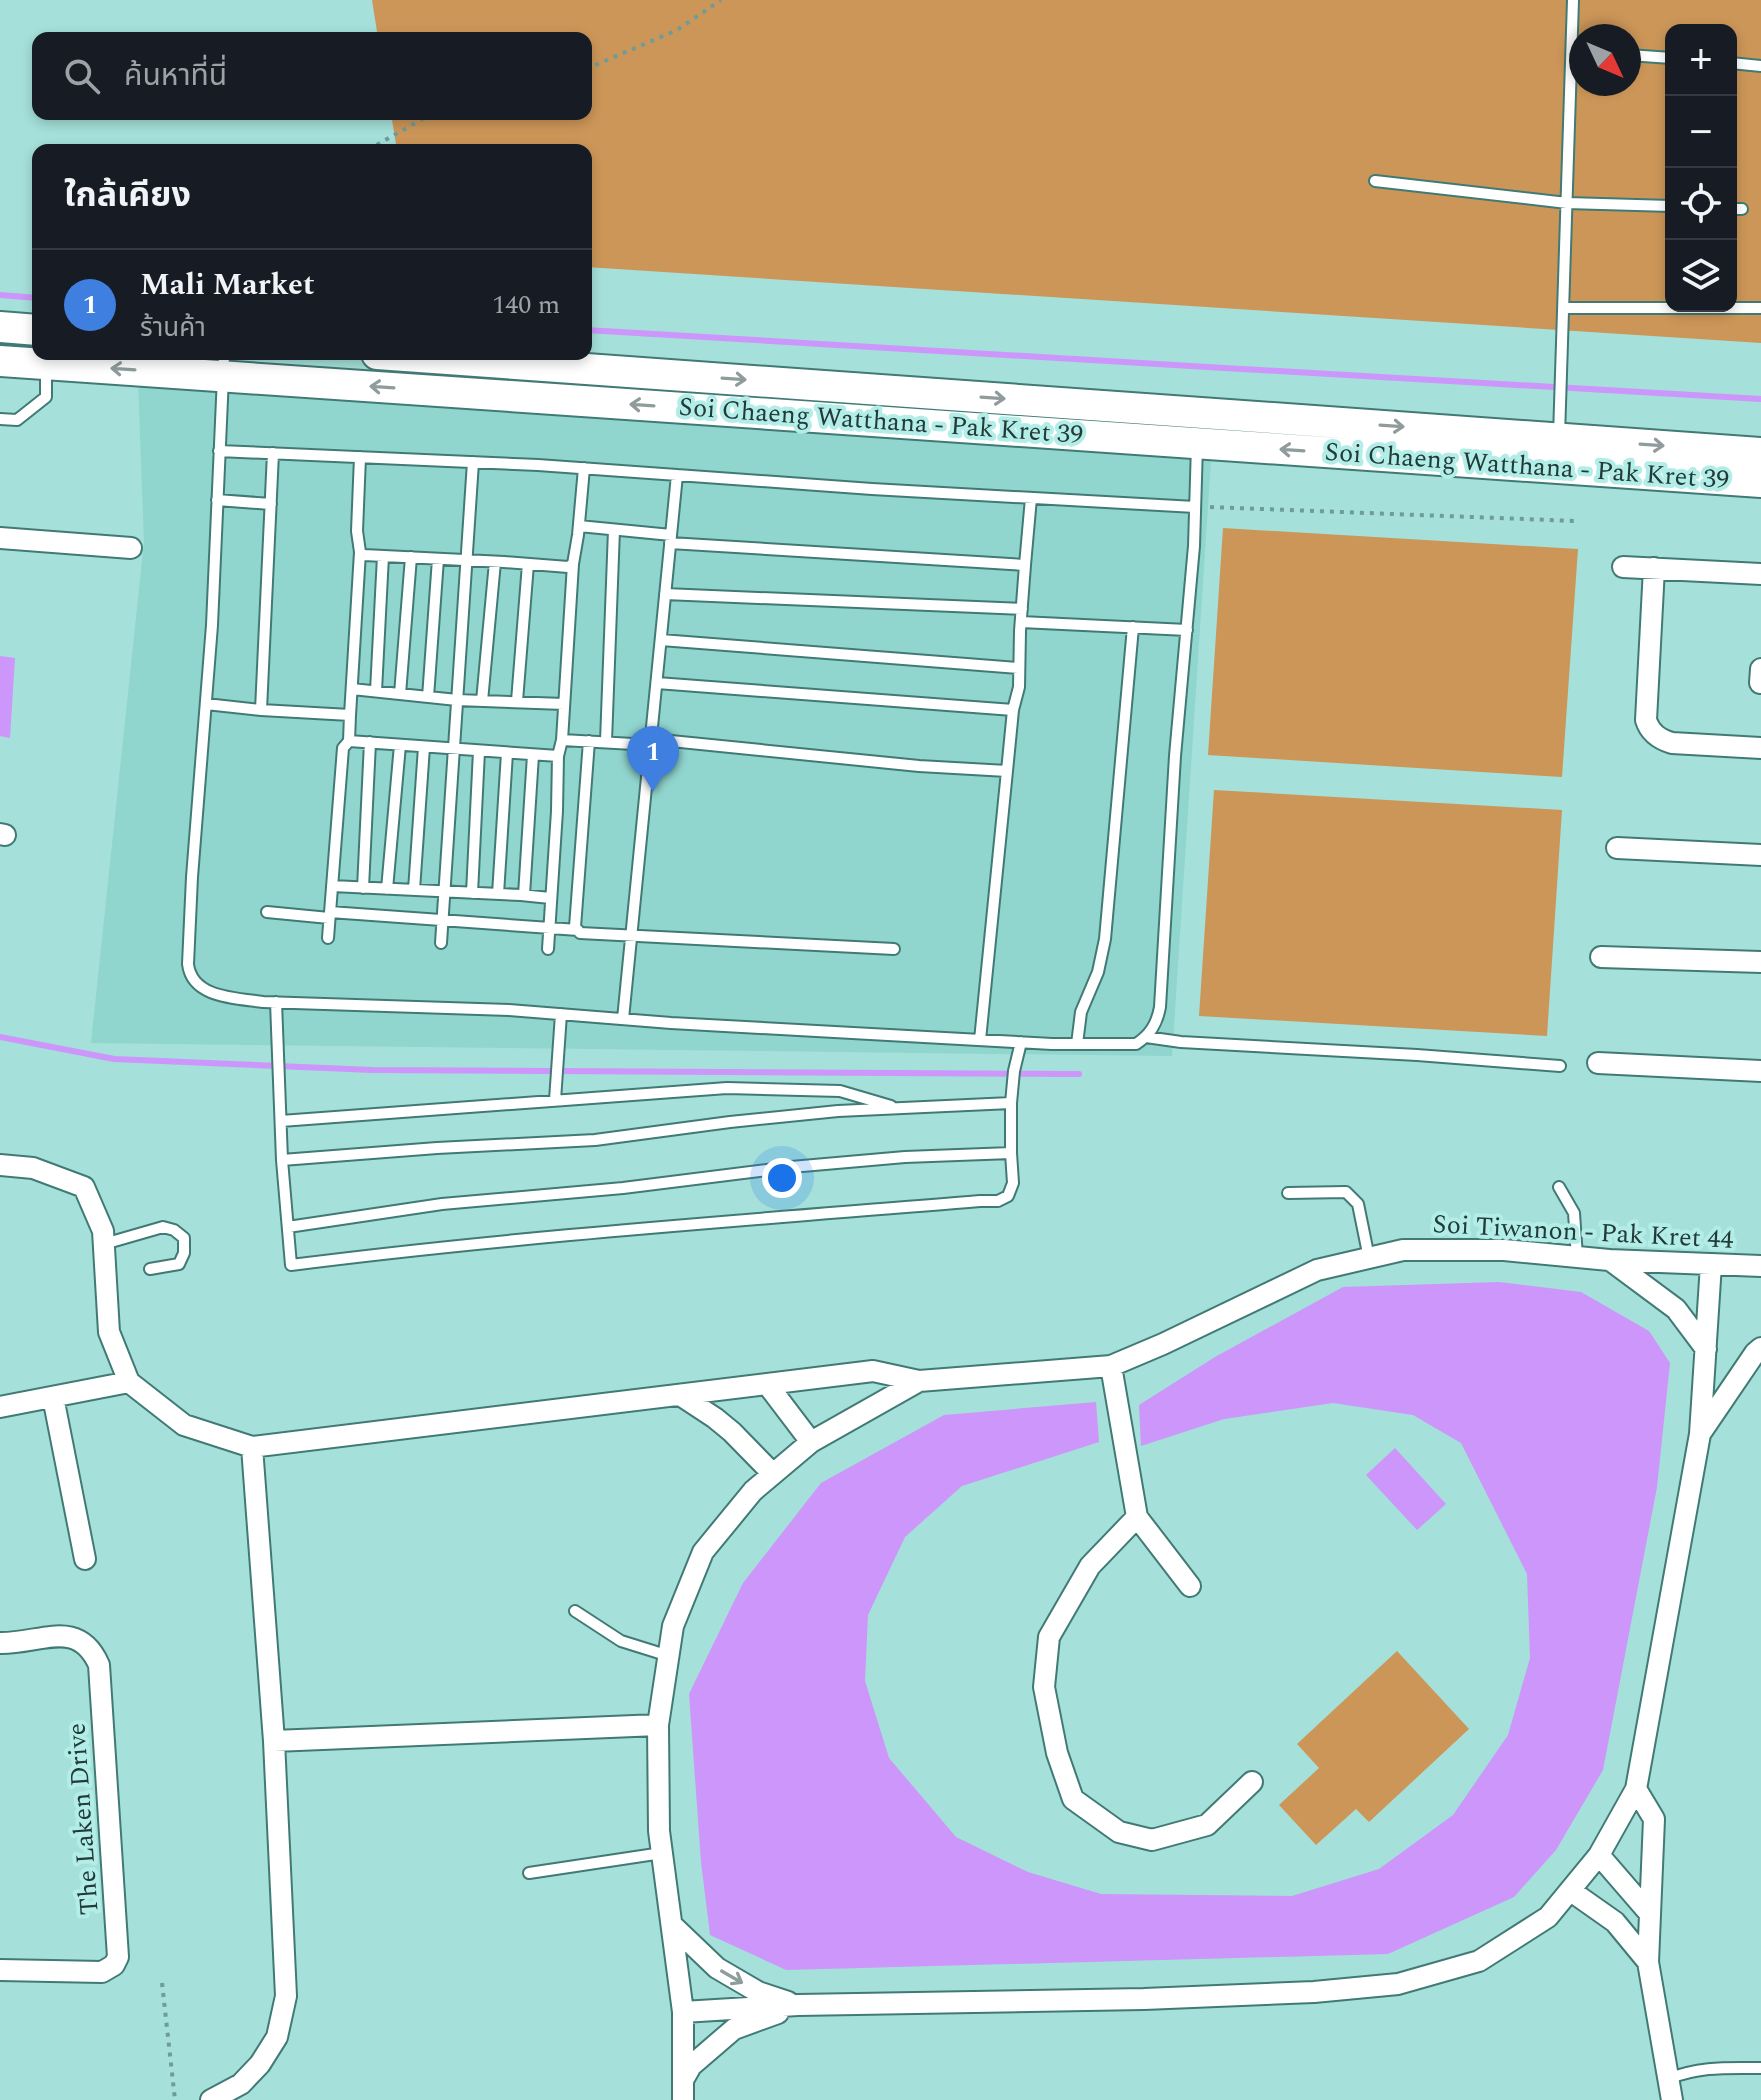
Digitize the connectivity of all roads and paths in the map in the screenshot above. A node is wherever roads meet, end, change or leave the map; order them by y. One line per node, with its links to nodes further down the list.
1 (721, 0): 7 (path)
2 (1573, 0): 3 (lane)
3 (1574, 24)
4 (1641, 56): 5 (lane)
5 (1665, 58)
6 (1737, 64): 8 (lane)
7 (592, 66)
8 (1761, 66)
9 (1573, 96): 13 (lane)
10 (420, 120): 11 (path)
11 (378, 144)
12 (1375, 181): 13 (lane)
13 (1567, 203): 14 (lane); 15 (lane)
14 (1665, 206)
15 (1563, 308): 16 (lane); 24 (lane)
16 (1761, 308)
17 (0, 327): 18 (main road)
18 (32, 330)
19 (461, 360): 24 (main road, Soi Chaeng Watthana - Pak Kret 39, one-way to 24)
20 (0, 361): 21 (main road, Soi Chaeng Watthana - Pak Kret 39)
21 (46, 364): 22 (main road, Soi Chaeng Watthana - Pak Kret 39, one-way to 21); 23 (lane)
22 (223, 365): 25 (main road, Soi Chaeng Watthana - Pak Kret 39, one-way to 22); 26 (lane)
23 (0, 419)
24 (1559, 438): 28 (main road, Soi Chaeng Watthana - Pak Kret 39, one-way to 28)
25 (1198, 443): 33 (main road, Soi Chaeng Watthana - Pak Kret 39, one-way to 25); 37 (lane)
26 (219, 451): 27 (lane); 35 (lane)
27 (273, 453): 29 (lane); 36 (lane)
28 (1761, 453)
29 (360, 457): 30 (lane); 44 (lane)
30 (473, 462): 31 (lane); 48 (lane)
31 (584, 468): 32 (lane); 39 (lane)
32 (677, 475): 34 (lane); 42 (lane)
33 (1761, 482)
34 (1031, 498): 37 (lane); 52 (lane)
35 (217, 500): 36 (lane); 73 (lane)
36 (271, 504): 75 (lane)
37 (1195, 507): 38 (path); 60 (lane)
38 (1576, 521)
39 (579, 526): 40 (lane); 51 (lane)
40 (614, 530): 42 (lane); 81 (lane)
41 (0, 538): 43 (street)
42 (671, 539): 52 (lane); 56 (lane)
43 (131, 548)
44 (360, 552): 45 (lane); 66 (lane)
45 (383, 556): 46 (lane); 67 (lane)
46 (411, 557): 47 (lane); 68 (lane)
47 (438, 559): 48 (lane); 69 (lane)
48 (468, 560): 49 (lane); 70 (lane)
49 (495, 562): 50 (lane); 71 (lane)
50 (528, 564): 51 (lane); 72 (lane)
51 (573, 564): 74 (lane)
52 (1025, 565): 57 (lane)
53 (1623, 567): 54 (street)
54 (1654, 568): 55 (street); 86 (street)
55 (1761, 574)
56 (665, 594): 57 (lane); 61 (lane)
57 (1022, 609): 58 (lane)
58 (1021, 622): 59 (lane); 62 (lane)
59 (1133, 627): 60 (lane); 122 (lane)
60 (1187, 630): 119 (lane)
61 (661, 640): 62 (lane); 64 (lane)
62 (1019, 668): 76 (lane)
63 (1761, 669): 65 (street)
64 (657, 683): 76 (lane); 83 (lane)
65 (1760, 683)
66 (352, 689): 67 (lane); 77 (lane)
67 (376, 691): 68 (lane)
68 (400, 694): 69 (lane)
69 (428, 697): 70 (lane)
70 (457, 700): 71 (lane); 87 (lane)
71 (482, 701): 72 (lane)
72 (517, 701): 74 (lane)
73 (206, 704): 75 (lane); 116 (lane)
74 (564, 704): 78 (lane)
75 (261, 710): 77 (lane)
76 (1013, 710): 92 (lane)
77 (350, 715): 79 (lane)
78 (562, 740): 80 (lane); 91 (lane)
79 (349, 741): 82 (lane); 95 (lane)
80 (589, 741): 81 (lane); 108 (lane)
81 (606, 741): 83 (lane)
82 (370, 742): 84 (lane); 96 (lane)
83 (651, 742): 92 (lane); 109 (lane)
84 (400, 745): 85 (lane); 97 (lane)
85 (424, 747): 87 (lane); 98 (lane)
86 (1761, 748)
87 (453, 750): 88 (lane); 99 (lane)
88 (479, 751): 89 (lane); 100 (lane)
89 (507, 753): 90 (lane); 101 (lane)
90 (533, 755): 91 (lane); 102 (lane)
91 (558, 756): 103 (lane)
92 (1007, 771): 120 (lane)
93 (1617, 848): 94 (street)
94 (1761, 855)
95 (332, 886): 96 (lane); 105 (lane)
96 (363, 888): 97 (lane)
97 (387, 889): 98 (lane)
98 (414, 890): 99 (lane)
99 (444, 892): 100 (lane); 106 (lane)
100 (472, 893): 101 (lane)
101 (498, 894): 102 (lane)
102 (524, 895): 103 (lane)
103 (550, 898): 107 (lane)
104 (267, 912): 105 (lane)
105 (330, 915): 106 (lane); 110 (lane)
106 (442, 921): 107 (lane); 111 (lane)
107 (550, 929): 108 (lane); 112 (lane)
108 (578, 930): 109 (lane)
109 (632, 936): 113 (lane); 118 (lane)
110 (328, 938)
111 (441, 943)
112 (548, 949)
113 (894, 949)
114 (1601, 957): 115 (street)
115 (1761, 962)
116 (276, 1002): 117 (lane); 129 (lane)
117 (561, 1014): 118 (lane); 126 (lane)
118 (623, 1019): 120 (lane)
119 (1146, 1037): 122 (lane); 124 (lane)
120 (980, 1040): 121 (lane)
121 (1021, 1042): 122 (lane); 127 (lane)
122 (1077, 1044)
123 (1598, 1063): 125 (street)
124 (1560, 1066)
125 (1761, 1071)
126 (555, 1100): 128 (lane); 129 (lane)
127 (1011, 1103): 128 (lane); 130 (lane)
128 (899, 1108): 131 (lane)
129 (281, 1121): 131 (lane)
130 (1011, 1153): 135 (lane); 135 (lane)
131 (282, 1160): 135 (lane)
132 (0, 1165): 136 (street)
133 (1559, 1187): 137 (lane)
134 (1288, 1193): 138 (lane)
135 (288, 1227)
136 (104, 1244): 142 (lane); 147 (street)
137 (1577, 1257): 138 (street, Soi Tiwanon - Pak Kret 44); 139 (street, Soi Tiwanon - Pak Kret 44)
138 (1369, 1258): 145 (street, Soi Tiwanon - Pak Kret 44)
139 (1609, 1260): 140 (street, Soi Tiwanon - Pak Kret 44); 144 (street)
140 (1711, 1264): 141 (street, Soi Tiwanon - Pak Kret 44); 144 (street)
141 (1761, 1266)
142 (150, 1269)
143 (1761, 1348): 152 (street)
144 (1706, 1349): 152 (street)
145 (1111, 1366): 146 (street, Soi Tiwanon - Pak Kret 44); 156 (street)
146 (919, 1381): 148 (street); 153 (street, Soi Tiwanon - Pak Kret 44)
147 (129, 1382): 150 (street); 154 (street)
148 (767, 1384): 149 (street); 153 (street)
149 (680, 1395): 154 (street); 155 (street)
150 (53, 1397): 151 (street); 157 (street)
151 (0, 1407)
152 (1700, 1434): 165 (street)
153 (811, 1442): 155 (street, Soi Tiwanon - Pak Kret 44)
154 (252, 1447): 163 (street)
155 (773, 1474): 161 (street, Soi Tiwanon - Pak Kret 44)
156 (1137, 1517): 158 (street); 164 (street)
157 (85, 1559)
158 (1190, 1586)
159 (575, 1611): 161 (lane)
160 (0, 1643): 173 (street, The Laken Drive)
161 (669, 1656): 162 (street, Soi Tiwanon - Pak Kret 44)
162 (658, 1725): 163 (street); 166 (street, Soi Tiwanon - Pak Kret 44)
163 (274, 1741): 181 (street)
164 (1252, 1782)
165 (1636, 1789): 167 (street); 170 (street)
166 (662, 1853): 168 (lane); 171 (street, Soi Tiwanon - Pak Kret 44)
167 (1599, 1855): 169 (street); 170 (street)
168 (529, 1873)
169 (1571, 1891): 172 (street); 175 (street)
170 (1650, 1914): 172 (street)
171 (673, 1926): 175 (street, one-way to 175); 176 (street, Soi Tiwanon - Pak Kret 44)
172 (1648, 1962): 178 (street)
173 (0, 1970)
174 (162, 1983): 180 (path)
175 (798, 2005): 176 (street); 179 (street)
176 (683, 2012): 179 (street, Soi Tiwanon - Pak Kret 44)
177 (1761, 2068): 178 (lane)
178 (1668, 2079): 182 (street)
179 (683, 2090)
180 (175, 2100)
181 (211, 2100)
182 (1672, 2100)

